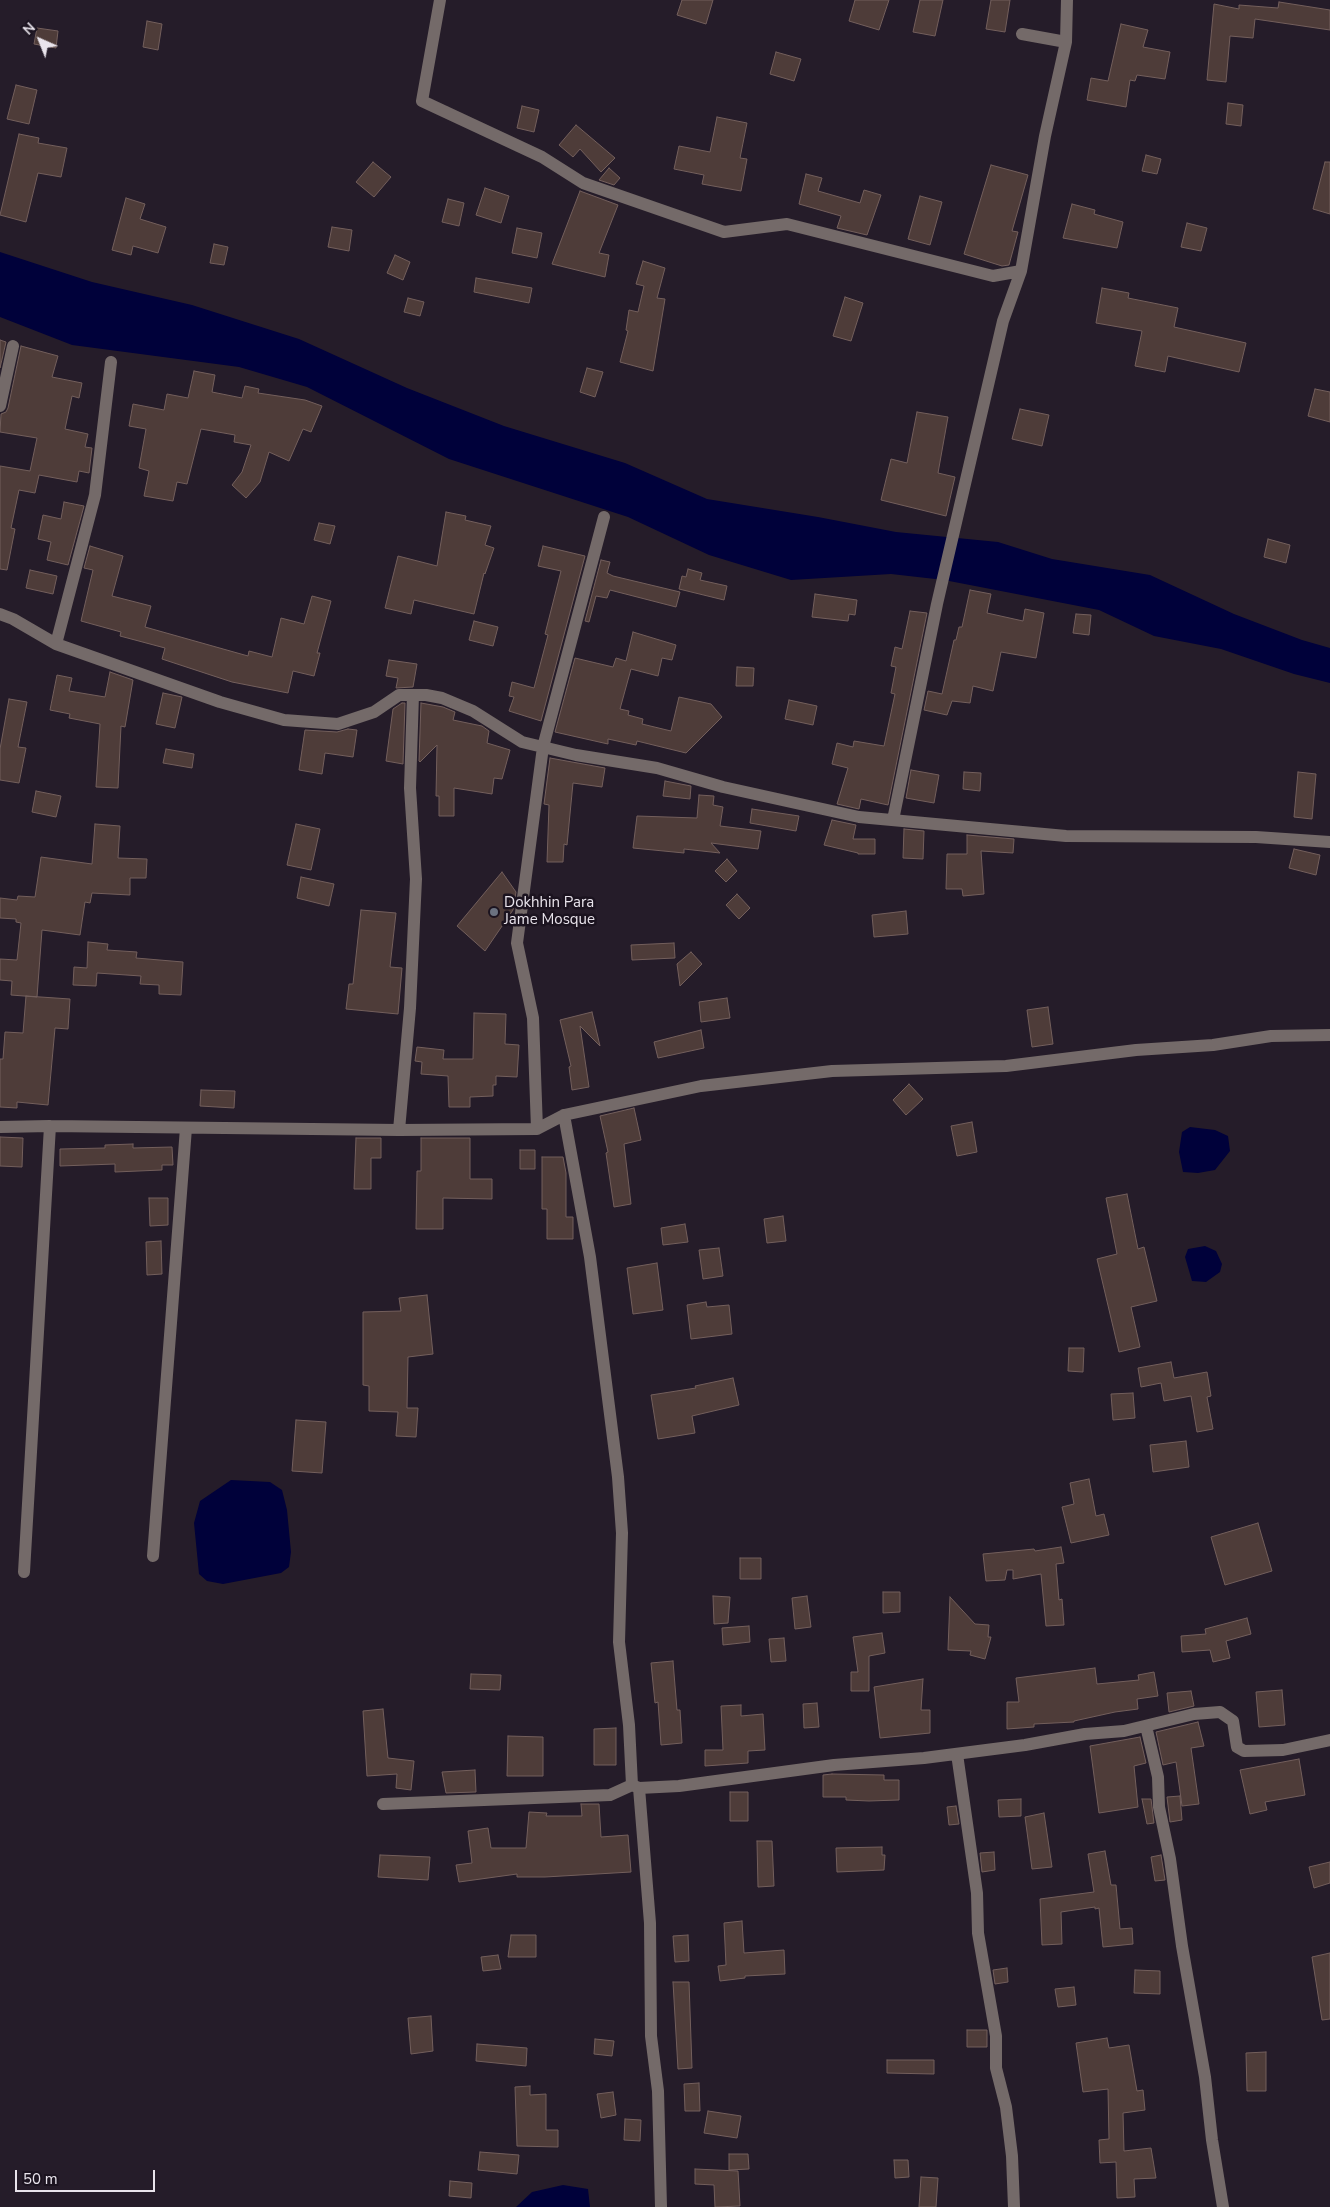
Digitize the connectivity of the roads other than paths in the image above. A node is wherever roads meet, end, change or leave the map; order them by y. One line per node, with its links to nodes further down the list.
1 (440, 0): 5 (street)
2 (1067, 0): 4 (street)
3 (1022, 34): 4 (street)
4 (1066, 42): 5 (street)
5 (1021, 271): 15 (street)
6 (13, 346): 8 (street)
7 (111, 362): 12 (street)
8 (2, 387): 9 (street)
9 (0, 406)
10 (604, 517): 14 (street)
11 (0, 614): 12 (street)
12 (56, 644): 13 (street)
13 (413, 695): 14 (street); 23 (street)
14 (543, 747): 15 (street); 22 (street)
15 (893, 820): 16 (street)
16 (1330, 842)
17 (1330, 1035): 18 (street)
18 (564, 1115): 22 (street); 29 (street)
19 (50, 1126): 20 (street); 21 (street); 25 (street)
20 (0, 1127)
21 (186, 1128): 23 (street); 24 (street)
22 (537, 1129): 23 (street)
23 (399, 1130)
24 (153, 1556)
25 (24, 1572)
26 (1146, 1726): 27 (street); 28 (street); 33 (street)
27 (1330, 1740)
28 (957, 1754): 29 (street); 32 (street)
29 (636, 1787): 30 (street); 31 (street)
30 (383, 1804)
31 (661, 2207)
32 (1014, 2207)
33 (1223, 2207)

